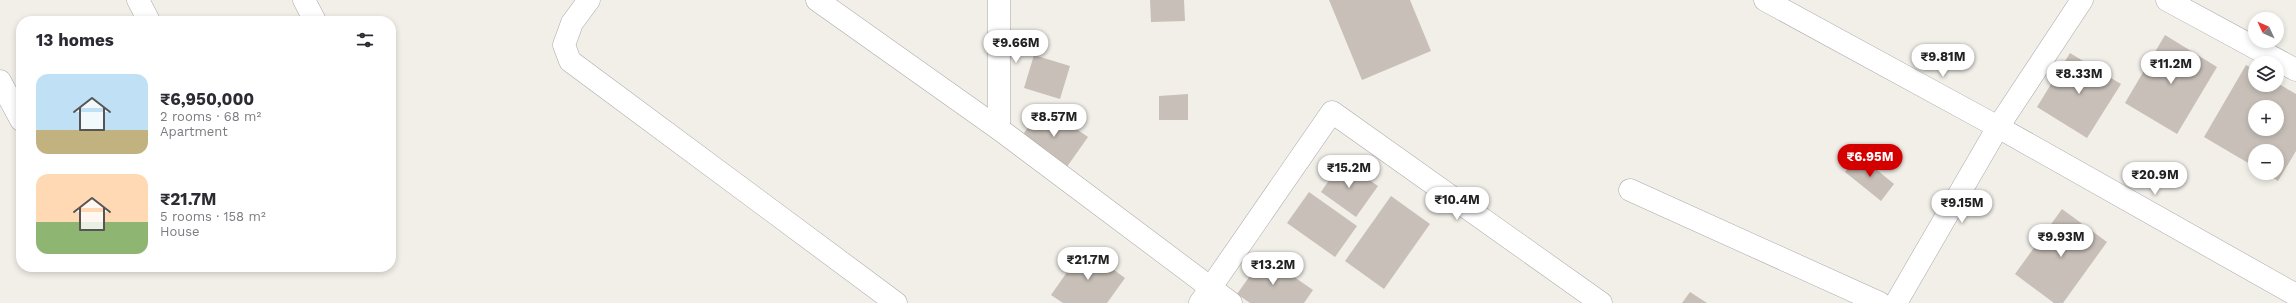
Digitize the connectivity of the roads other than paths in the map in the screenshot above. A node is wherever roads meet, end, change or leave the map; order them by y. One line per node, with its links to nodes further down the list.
1 (138, 0): 9 (street)
2 (304, 0): 10 (street)
3 (589, 0): 19 (street)
4 (817, 0): 15 (street)
5 (999, 0): 15 (street)
6 (1766, 0): 14 (street)
7 (2082, 0): 14 (street)
8 (2167, 0): 11 (street)
9 (146, 16)
10 (312, 16)
11 (2296, 70)
12 (0, 81): 13 (street)
13 (16, 111)
14 (1998, 127): 17 (street); 23 (street)
15 (999, 129): 18 (street)
16 (1630, 190): 22 (street)
17 (2296, 295)
18 (1205, 296): 20 (street); 21 (street)
19 (896, 303)
20 (1231, 303)
21 (1601, 303)
22 (1880, 303)
23 (1896, 303)

